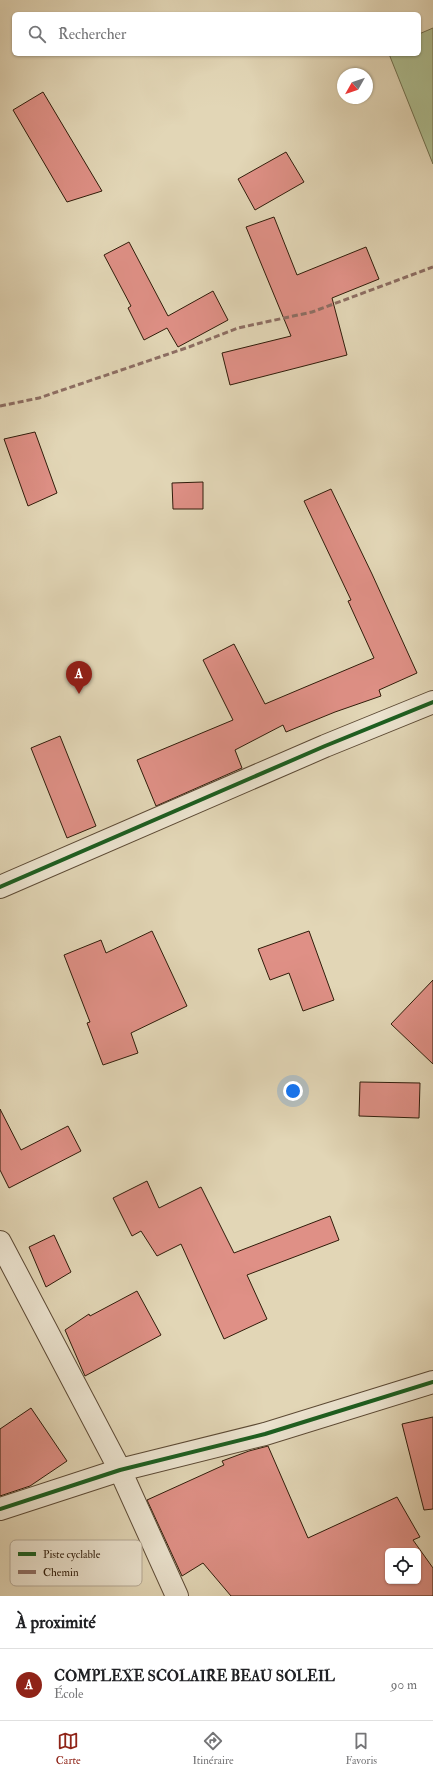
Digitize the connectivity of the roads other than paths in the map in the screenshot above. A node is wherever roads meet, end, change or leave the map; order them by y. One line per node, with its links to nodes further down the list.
1 (433, 702): 2 (street)
2 (0, 887)
3 (0, 1242): 5 (street)
4 (433, 1382): 5 (street)
5 (120, 1470): 6 (street); 7 (street)
6 (0, 1509)
7 (176, 1596)

